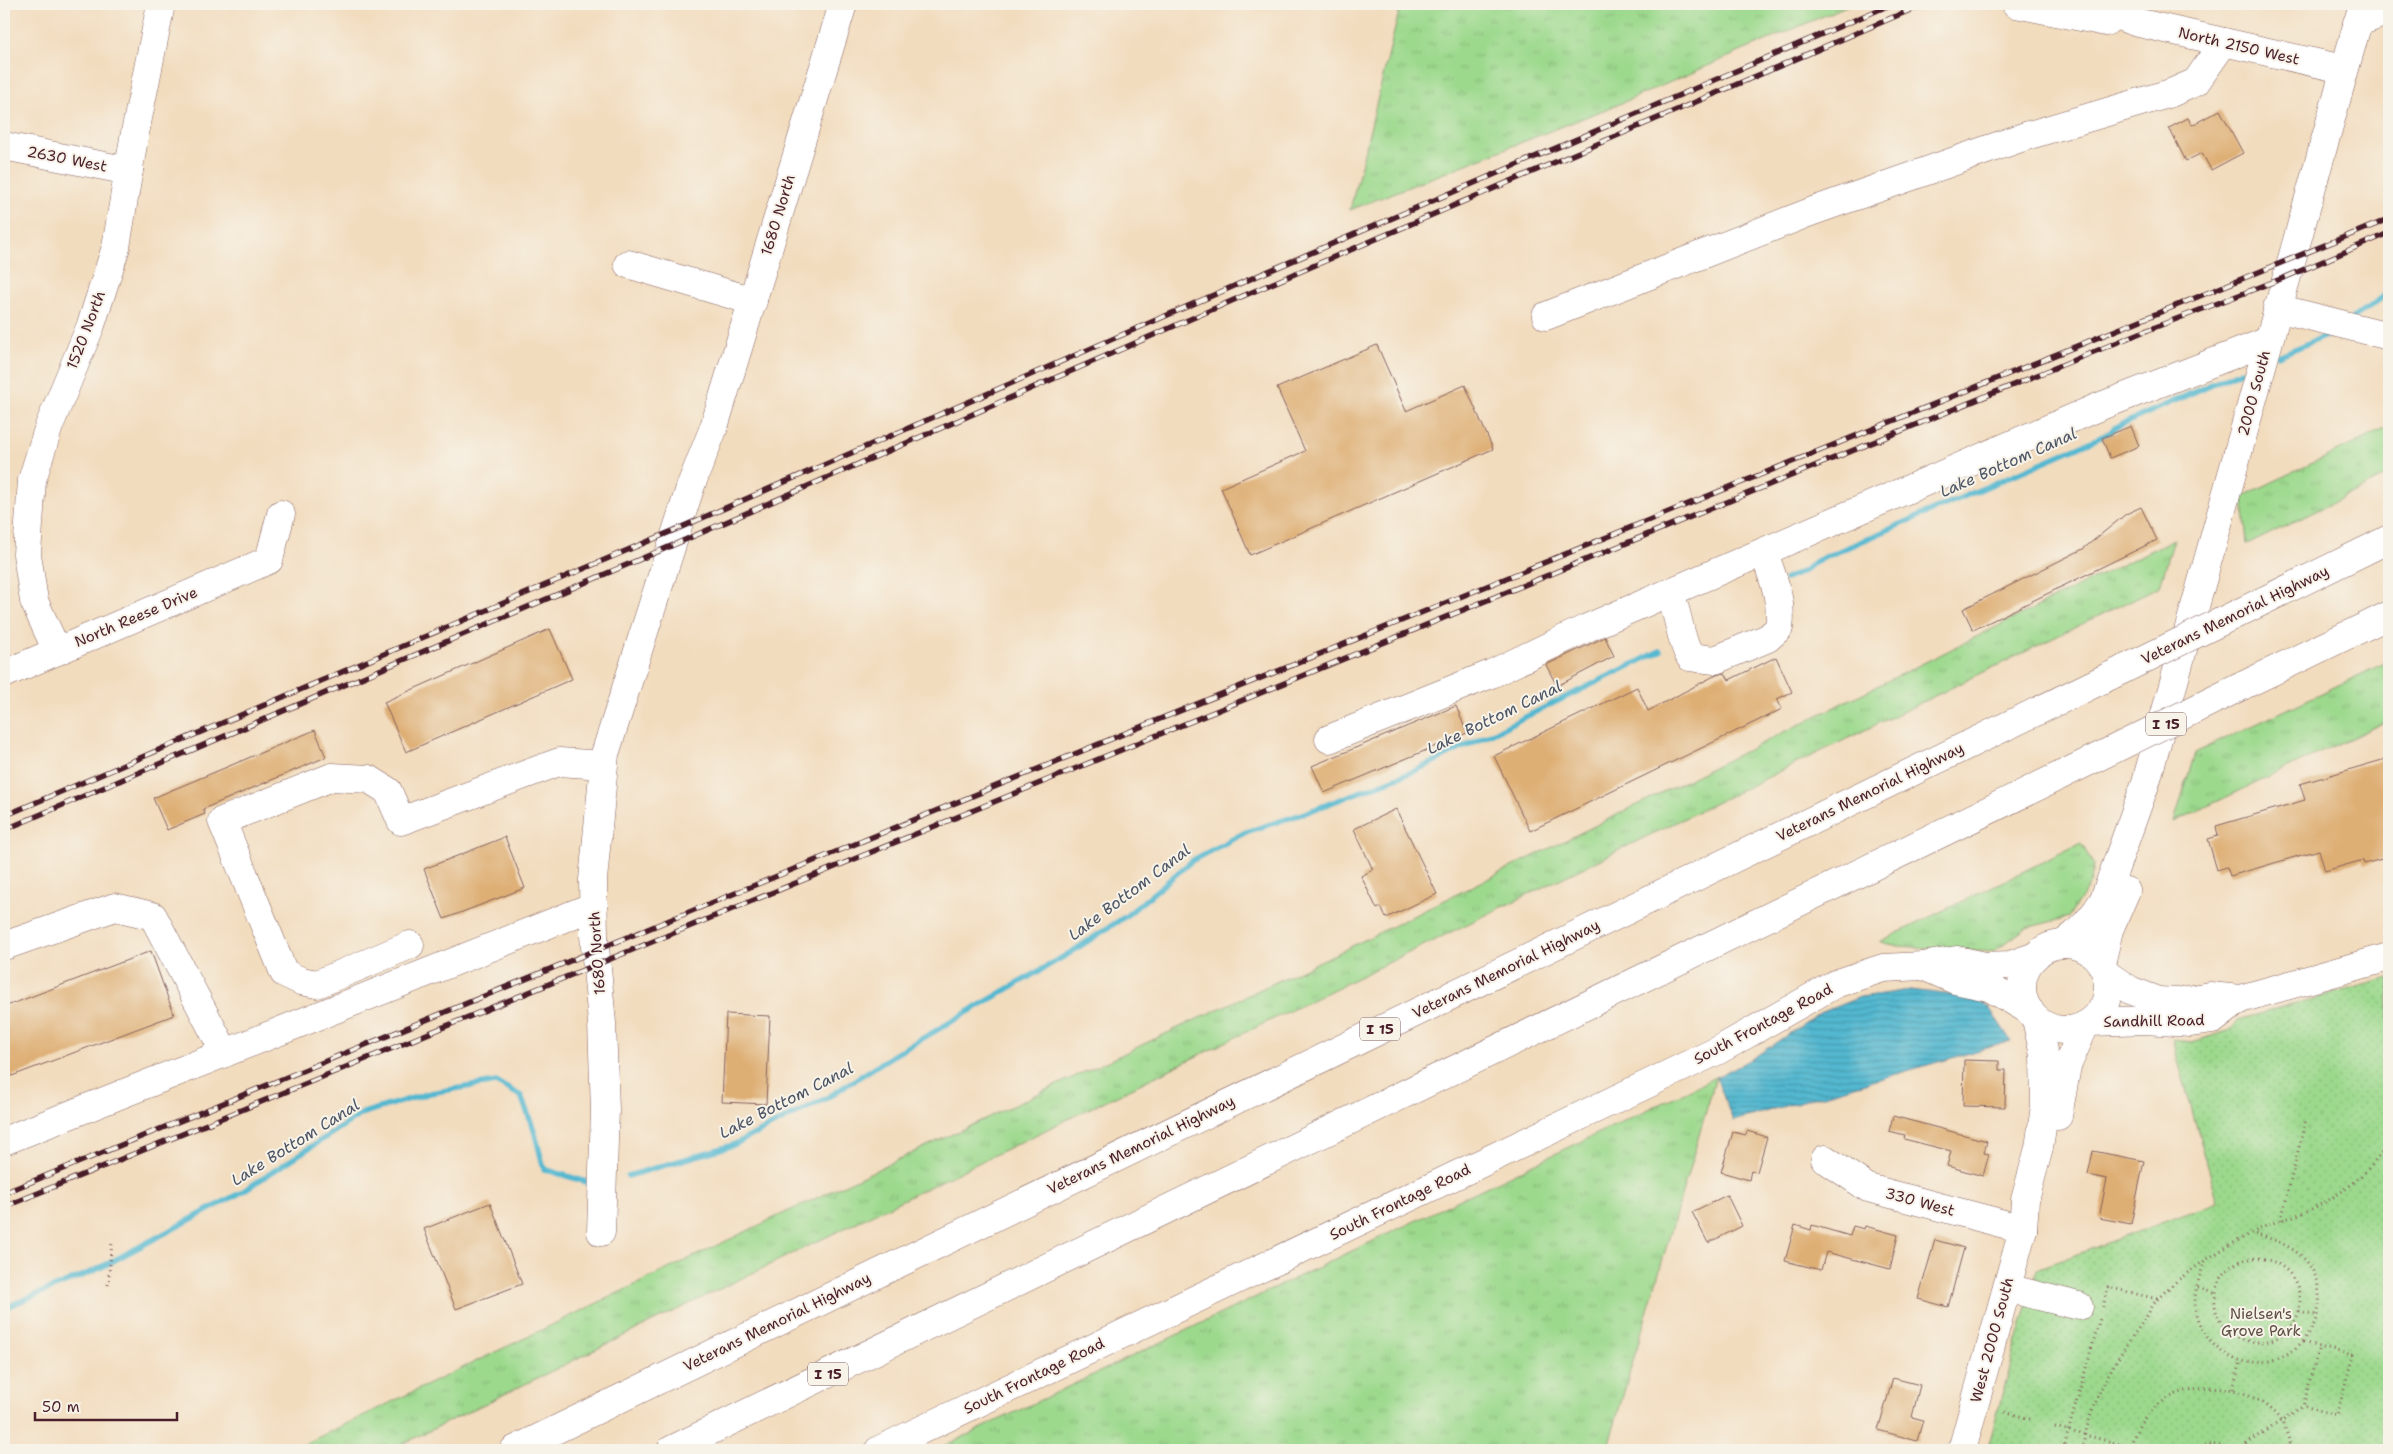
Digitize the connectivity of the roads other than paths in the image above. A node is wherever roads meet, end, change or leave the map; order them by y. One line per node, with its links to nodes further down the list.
1 (161, 4): 11 (main road, 1520 North)
2 (842, 4): 13 (main road, 1680 North)
3 (2016, 4): 7 (main road, North 2150 West)
4 (2084, 4): 7 (main road, North 2150 West)
5 (2389, 11): 6 (main road)
6 (2360, 13): 9 (main road, 2000 South)
7 (2135, 22): 8 (main road, North 2150 West)
8 (2224, 42): 9 (main road, North 2150 West); 15 (main road)
9 (2343, 70): 14 (main road, 2000 South)
10 (4, 146): 11 (main road, 2630 West)
11 (129, 171): 23 (main road, 1520 North)
12 (628, 264): 13 (main road)
13 (753, 301): 26 (main road, 1680 North)
14 (2277, 308): 16 (main road); 17 (main road, 2000 South)
15 (1546, 316)
16 (2389, 336)
17 (2268, 341): 20 (main road); 27 (main road, 2000 South)
18 (281, 514): 23 (main road, North Reese Drive)
19 (2389, 539): 46 (main road, Veterans Memorial Highway / I 15, bridge)
20 (1764, 553): 21 (main road); 21 (main road)
21 (1670, 594): 25 (main road)
22 (2389, 615): 47 (main road, I 15, bridge)
23 (57, 651): 24 (main road, North Reese Drive)
24 (4, 674)
25 (1329, 739)
26 (603, 765): 28 (main road, 1680 North); 30 (main road)
27 (2146, 782): 29 (main road); 35 (main road)
28 (594, 906): 39 (main road); 43 (main road, 1680 North)
29 (2063, 944): 32 (main road); 35 (main road)
30 (410, 945)
31 (4, 946): 39 (main road)
32 (2036, 956): 34 (main road, South Frontage Road); 37 (main road)
33 (2389, 957): 36 (main road, Sandhill Road)
34 (1923, 966): 37 (main road, South Frontage Road); 48 (main road, South Frontage Road)
35 (2104, 969): 36 (main road, Sandhill Road); 38 (main road)
36 (2240, 999): 38 (main road, Sandhill Road)
37 (2033, 1015): 38 (main road); 42 (main road, West 2000 South)
38 (2088, 1024): 42 (main road, West 2000 South)
39 (225, 1053): 40 (main road)
40 (4, 1141)
41 (1826, 1159): 42 (main road, 330 West)
42 (2022, 1229): 44 (main road, West 2000 South)
43 (601, 1232)
44 (2007, 1288): 45 (main road); 49 (main road, West 2000 South)
45 (2079, 1306)
46 (514, 1450)
47 (671, 1450)
48 (879, 1450)
49 (1962, 1450)

